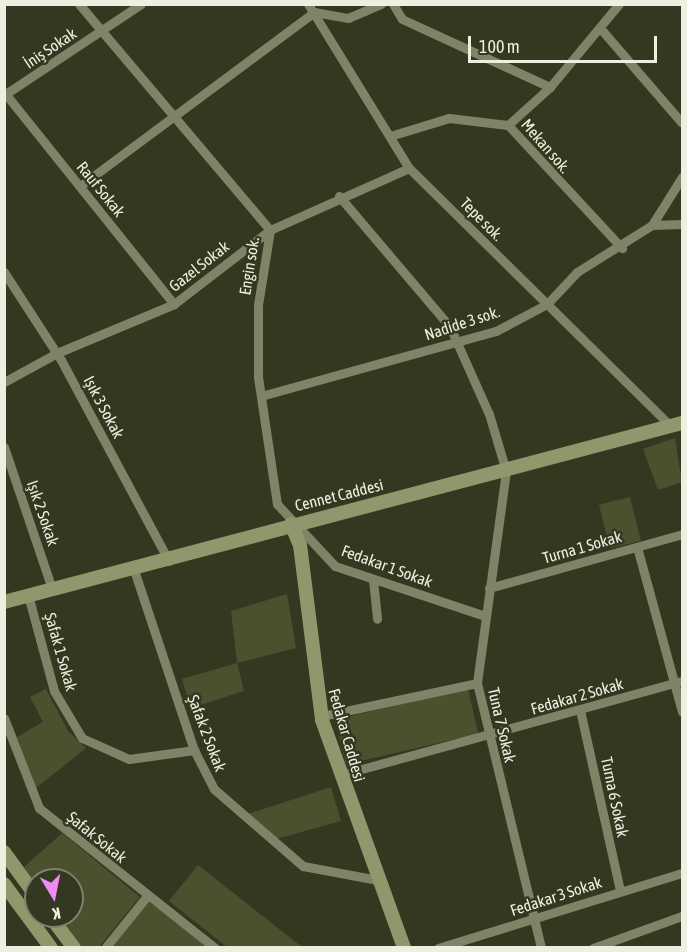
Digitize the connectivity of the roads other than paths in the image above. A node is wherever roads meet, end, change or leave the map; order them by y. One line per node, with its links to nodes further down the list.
1 (79, 4): 8 (street, Engin sok.)
2 (141, 4): 8 (street, İniş Sokak)
3 (381, 4): 6 (street)
4 (393, 4): 9 (street)
5 (619, 4): 7 (street)
6 (311, 8): 11 (street); 14 (street, Tepe sok.)
7 (600, 27): 9 (street); 12 (street)
8 (103, 30): 10 (street, İniş Sokak); 11 (street, Engin sok.)
9 (550, 87): 13 (street)
10 (5, 94): 17 (street, Rauf Sokak)
11 (174, 115): 17 (street); 21 (street, Engin sok.)
12 (682, 123)
13 (508, 125): 14 (street, Mekan sok.); 22 (street, Mekan sok.)
14 (390, 136): 15 (street, Tepe sok.)
15 (409, 168): 18 (street, Gazel Sokak); 25 (street, Tepe sok.)
16 (682, 177): 20 (street)
17 (80, 186): 24 (street, Rauf Sokak)
18 (339, 196): 21 (street, Gazel Sokak); 26 (street, Tuna 7 Sokak)
19 (682, 224): 20 (street)
20 (652, 225): 22 (street, Nadide 3 sok.)
21 (270, 230): 24 (street, Gazel Sokak); 29 (street, Engin sok.)
22 (622, 248): 25 (street, Nadide 3 sok.)
23 (4, 273): 27 (street, Işık 3 Sokak)
24 (174, 304): 27 (street, Gazel Sokak)
25 (547, 304): 26 (street, Nadide 3 sok.); 30 (street, Tepe sok.)
26 (454, 343): 29 (street, Nadide 3 sok.); 32 (street, Tuna 7 Sokak)
27 (57, 353): 28 (street, Gazel Sokak); 36 (street, Işık 3 Sokak)
28 (4, 382)
29 (261, 396): 33 (street, Engin sok.)
30 (677, 425): 32 (street, Cennet Caddesi)
31 (4, 447): 40 (street, Işık 2 Sokak)
32 (506, 471): 33 (street, Cennet Caddesi); 39 (street, Tuna 7 Sokak)
33 (291, 524): 36 (street, Cennet Caddesi); 38 (street, Fedakar 1 Sokak); 49 (street, Fedakar Caddesi)
34 (682, 534): 35 (street, Turna 1 Sokak)
35 (636, 547): 39 (street, Turna 1 Sokak); 45 (street)
36 (169, 561): 37 (street, Cennet Caddesi)
37 (134, 570): 40 (street, Cennet Caddesi); 52 (street, Şafak 2 Sokak)
38 (373, 580): 43 (street, Fedakar 1 Sokak); 44 (street)
39 (489, 588): 43 (street, Tuna 7 Sokak)
40 (52, 589): 41 (street, Cennet Caddesi)
41 (28, 595): 42 (street, Cennet Caddesi); 52 (street, Şafak 1 Sokak)
42 (4, 602)
43 (485, 616): 46 (street, Tuna 7 Sokak)
44 (377, 619)
45 (678, 682): 47 (street, Fedakar 2 Sokak); 48 (street)
46 (477, 683): 49 (street); 51 (street, Tuna 7 Sokak)
47 (580, 710): 51 (street, Fedakar 2 Sokak); 59 (street, Turna 6 Sokak)
48 (682, 712)
49 (321, 716): 53 (street, Fedakar Caddesi)
50 (4, 718): 60 (street, Şafak Sokak)
51 (489, 738): 53 (street, Fedakar 2 Sokak); 61 (street, Tuna 7 Sokak)
52 (194, 750): 57 (street, Şafak 2 Sokak)
53 (340, 775): 57 (street, Fedakar Caddesi)
54 (4, 852): 56 (street)
55 (682, 873): 59 (street, Fedakar 3 Sokak)
56 (24, 880)
57 (378, 880): 68 (street, Fedakar Caddesi)
58 (4, 884): 64 (street)
59 (620, 891): 61 (street, Fedakar 3 Sokak)
60 (147, 896): 66 (street); 67 (street, Şafak Sokak)
61 (533, 919): 69 (street, Fedakar 3 Sokak); 70 (street, Tuna 7 Sokak)
62 (681, 919): 71 (street)
63 (59, 928): 65 (street)
64 (51, 948)
65 (74, 948)
66 (105, 948)
67 (215, 948)
68 (404, 948)
69 (438, 948)
70 (541, 948)
71 (593, 948)

